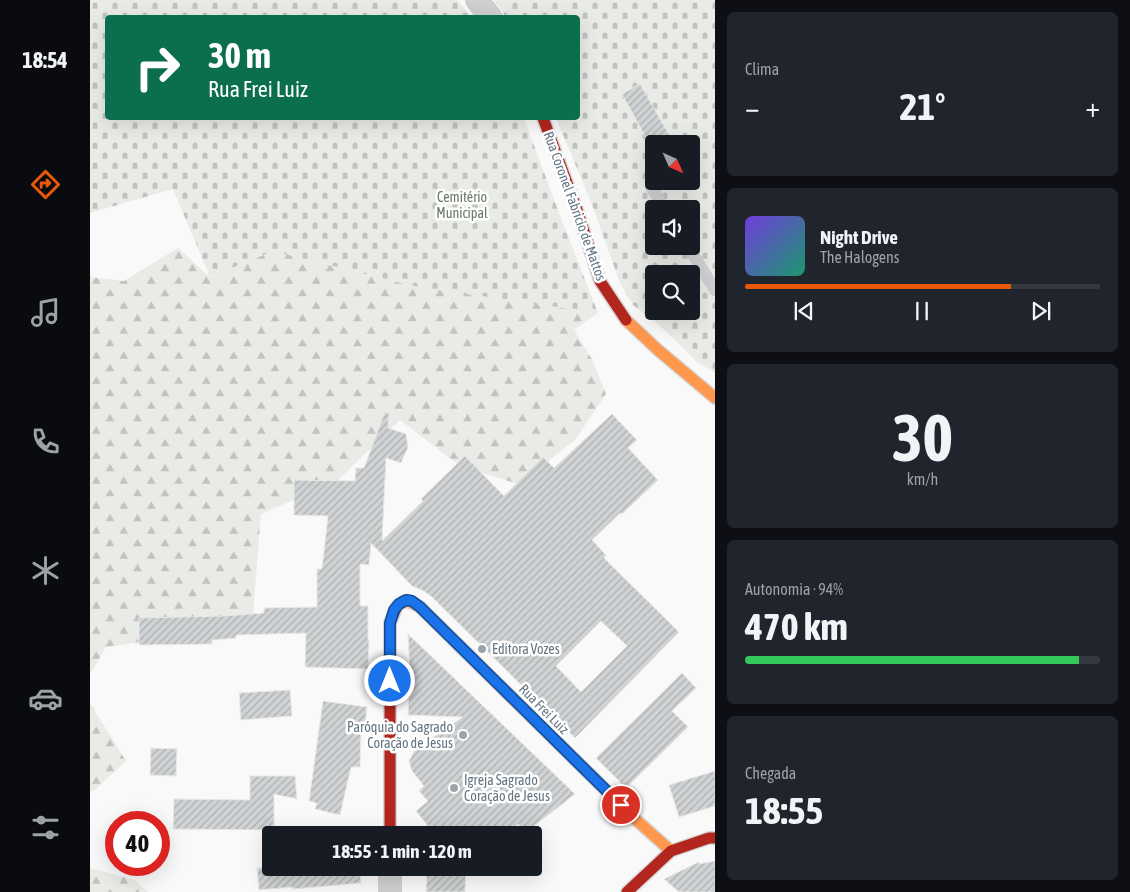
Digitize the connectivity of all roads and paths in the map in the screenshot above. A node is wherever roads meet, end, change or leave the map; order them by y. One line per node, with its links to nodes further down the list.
1 (476, 0): 2 (street)
2 (488, 15)
3 (544, 120): 6 (street, Rua Coronel Fabricio de Mattos)
4 (694, 255): 5 (lane)
5 (715, 290)
6 (715, 398)
7 (390, 826): 9 (street, Rua Frei Luiz)
8 (715, 838): 9 (street)
9 (671, 851): 12 (street)
10 (390, 876): 11 (street)
11 (390, 892)
12 (628, 892)

